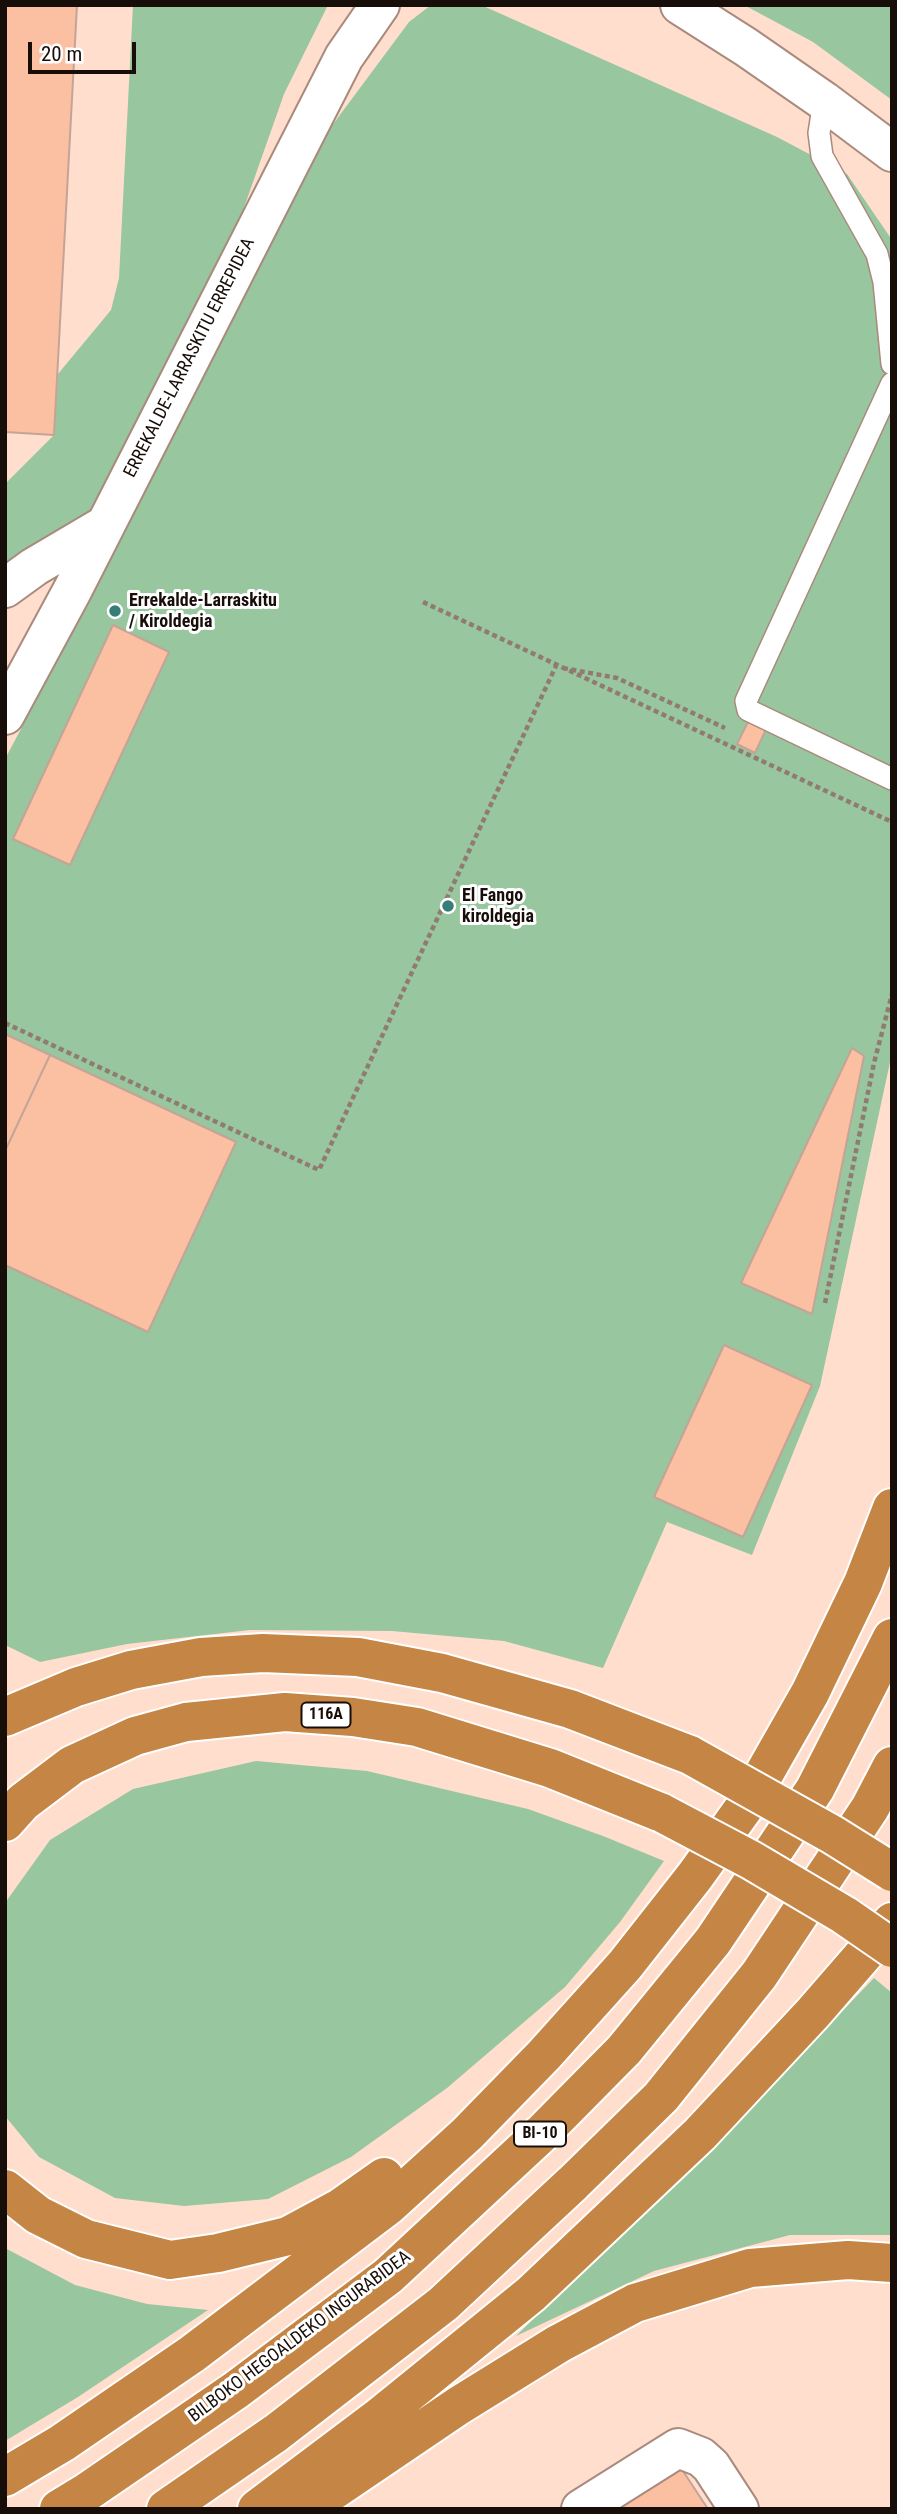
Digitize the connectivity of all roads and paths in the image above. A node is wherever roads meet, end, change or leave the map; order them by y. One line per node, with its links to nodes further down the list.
1 (380, 5): 8 (street, ERREKALDE-LARRASKITU ERREPIDEA)
2 (680, 5): 3 (street)
3 (824, 101): 4 (street); 5 (lane)
4 (892, 152)
5 (888, 284): 6 (lane)
6 (892, 364)
7 (892, 383): 13 (lane)
8 (105, 525): 9 (street); 12 (street, ERREKALDE-LARRASKITU ERREPIDEA)
9 (5, 588)
10 (423, 602): 11 (path)
11 (556, 666): 13 (path); 15 (path); 17 (path)
12 (11, 689)
13 (747, 705): 14 (lane)
14 (892, 779)
15 (892, 822)
16 (892, 994): 18 (path)
17 (5, 1023)
18 (825, 1303)
19 (892, 1508): 27 (highway)
20 (892, 1638): 31 (highway, BILBOKO HEGOALDEKO INGURABIDEA / BI-10)
21 (5, 1717): 24 (highway, bridge)
22 (892, 1766): 32 (highway)
23 (5, 1822): 26 (highway, 116A, bridge)
24 (892, 1872)
25 (892, 1922): 33 (highway)
26 (892, 1948)
27 (544, 2055): 28 (highway); 30 (highway)
28 (5, 2189)
29 (892, 2263): 34 (highway)
30 (5, 2477)
31 (59, 2509)
32 (166, 2509)
33 (257, 2509)
34 (306, 2509)
35 (581, 2509): 36 (street)
36 (739, 2509)

